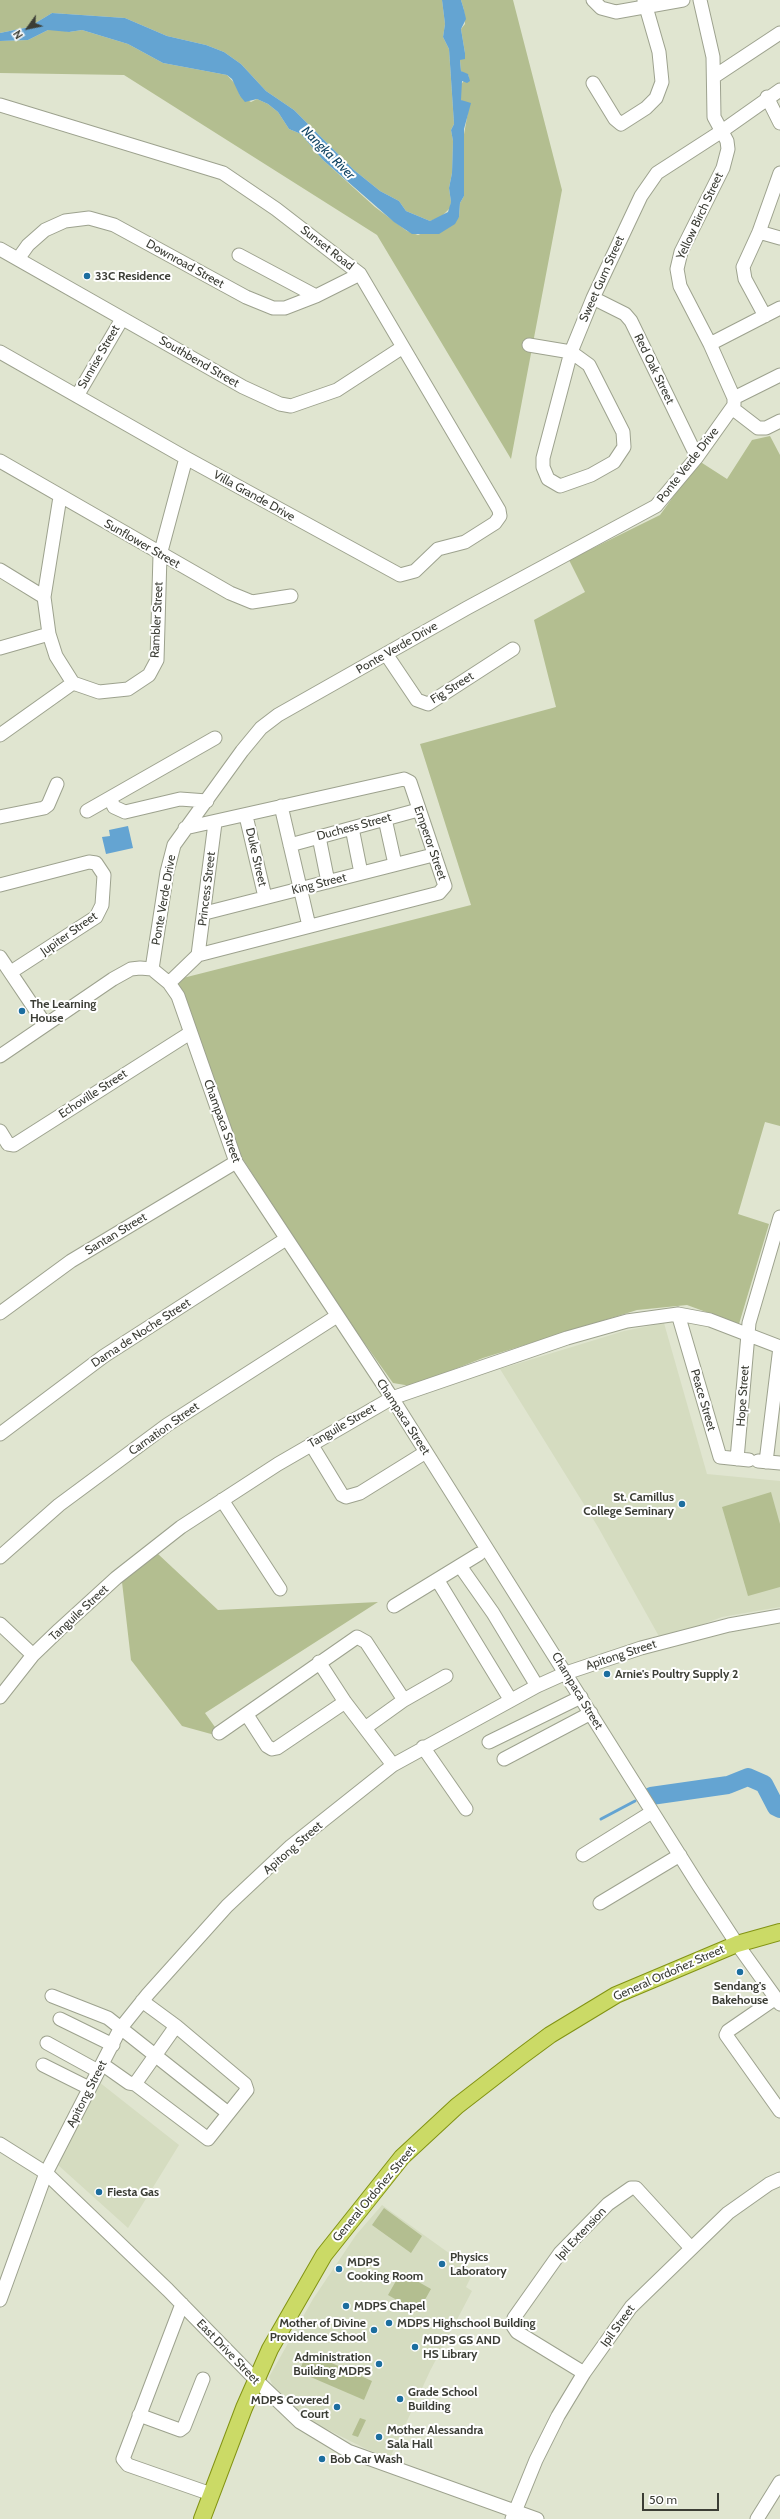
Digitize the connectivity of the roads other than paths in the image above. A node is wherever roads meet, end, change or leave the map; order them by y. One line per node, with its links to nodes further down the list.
1 (593, 0): 4 (street)
2 (683, 0): 4 (street)
3 (700, 0): 6 (street, Yellow Birch Street)
4 (646, 3): 7 (street)
5 (780, 33): 6 (street)
6 (715, 76): 12 (street, Yellow Birch Street)
7 (593, 83)
8 (780, 90): 9 (street, Sweet Gum Street)
9 (767, 97): 11 (street); 12 (street, Sweet Gum Street)
10 (0, 105): 19 (street, Sunset Road)
11 (780, 123)
12 (722, 131): 21 (street, Sweet Gum Street); 25 (street, Yellow Birch Street)
13 (780, 173): 14 (street)
14 (759, 232): 15 (street); 23 (street)
15 (780, 238)
16 (0, 249): 18 (street, Southbend Street)
17 (239, 254): 20 (street)
18 (18, 259): 20 (street, Downroad Street); 24 (street, Southbend Street)
19 (360, 274): 20 (street, Downroad Street); 27 (street, Sunset Road)
20 (316, 296)
21 (593, 298): 29 (street, Sweet Gum Street); 34 (street, Red Oak Street)
22 (780, 308): 23 (street)
23 (764, 316): 25 (street)
24 (122, 318): 27 (street, Southbend Street); 31 (street, Sunrise Street)
25 (710, 344): 32 (street, Yellow Birch Street)
26 (529, 345): 29 (street)
27 (403, 347): 38 (street, Sunset Road)
28 (0, 352): 31 (street, Villa Grande Drive)
29 (571, 352): 29 (street, Sweet Gum Street)
30 (780, 375): 32 (street)
31 (77, 396): 35 (street, Villa Grande Drive)
32 (733, 403): 33 (street); 34 (street, Ponte Verde Drive)
33 (780, 420)
34 (697, 457): 46 (street, Ponte Verde Drive)
35 (186, 458): 38 (street, Villa Grande Drive); 39 (street, Rambler Street)
36 (0, 461): 37 (street, Sunflower Street)
37 (60, 497): 39 (street, Sunflower Street); 42 (street)
38 (499, 510)
39 (160, 555): 41 (street, Sunflower Street); 47 (street, Rambler Street)
40 (0, 570): 42 (street)
41 (291, 596)
42 (44, 597): 43 (street)
43 (49, 634): 44 (street); 47 (street)
44 (0, 648)
45 (513, 649): 46 (street, Fig Street)
46 (386, 654): 52 (street, Ponte Verde Drive)
47 (73, 684): 48 (street)
48 (0, 735)
49 (215, 738): 51 (street)
50 (57, 784): 57 (street)
51 (110, 798): 52 (street); 55 (street)
52 (207, 800): 60 (street, Ponte Verde Drive)
53 (282, 806): 54 (street, Emperor Street); 56 (street, Emperor Street); 63 (street)
54 (418, 810): 58 (street, Duchess Street); 64 (street, Emperor Street)
55 (87, 811)
56 (246, 816): 59 (street, Emperor Street); 70 (street, Duke Street)
57 (0, 817)
58 (385, 819): 61 (street, Duchess Street); 65 (street)
59 (214, 823): 60 (street, Emperor Street); 71 (street, Princess Street)
60 (186, 828): 75 (street, Ponte Verde Drive)
61 (352, 828): 62 (street, Duchess Street); 66 (street)
62 (319, 837): 63 (street, Duchess Street); 67 (street)
63 (290, 845): 69 (street)
64 (434, 855): 65 (street, King Street); 72 (street, Emperor Street)
65 (394, 864): 66 (street, King Street)
66 (360, 873): 67 (street, King Street)
67 (328, 882): 69 (street, King Street)
68 (0, 885): 76 (street, Jupiter Street)
69 (300, 889): 70 (street, King Street); 72 (street)
70 (265, 897): 71 (street, King Street)
71 (205, 913): 73 (street, Princess Street)
72 (309, 926): 73 (street, Emperor Street)
73 (198, 955): 77 (street, Emperor Street)
74 (0, 957): 76 (street)
75 (152, 969): 77 (street, Champaca Street); 78 (street)
76 (11, 972): 78 (street)
77 (169, 983): 79 (street, Champaca Street)
78 (45, 1024): 80 (street)
79 (190, 1033): 81 (street, Echoville Street); 82 (street, Champaca Street)
80 (0, 1056)
81 (0, 1132)
82 (236, 1162): 84 (street, Champaca Street); 85 (street, Santan Street)
83 (780, 1217): 88 (street, Hope Street)
84 (286, 1239): 87 (street, Champaca Street); 91 (street, Dama de Noche Street)
85 (0, 1313)
86 (678, 1314): 88 (street, Tanguile Street); 90 (street, Tanguile Street); 94 (street, Peace Street)
87 (337, 1316): 90 (street, Champaca Street); 98 (street, Carnation Street)
88 (747, 1334): 89 (street, Tanguile Street); 94 (street, Hope Street)
89 (780, 1349): 94 (street)
90 (392, 1398): 92 (street, Tanguile Street); 93 (street, Champaca Street)
91 (0, 1434)
92 (311, 1444): 93 (street); 96 (street, Tanguile Street)
93 (426, 1452): 107 (street, Champaca Street)
94 (752, 1460): 95 (street, Peace Street)
95 (780, 1463)
96 (222, 1500): 101 (street); 105 (street, Tanguile Street)
97 (479, 1554): 99 (street)
98 (0, 1557)
99 (460, 1566): 100 (street); 109 (street)
100 (438, 1581): 102 (street); 112 (street)
101 (280, 1589)
102 (394, 1606)
103 (780, 1616): 107 (street, Apitong Street)
104 (0, 1624): 105 (street)
105 (33, 1655): 110 (street, Tanguile Street)
106 (319, 1662): 113 (street); 114 (street); 116 (street)
107 (566, 1673): 109 (street, Apitong Street); 111 (street, Champaca Street)
108 (446, 1676): 113 (street)
109 (537, 1686): 112 (street, Apitong Street)
110 (0, 1697)
111 (582, 1697): 115 (street, Champaca Street); 119 (street)
112 (510, 1699): 120 (street, Apitong Street)
113 (404, 1700): 117 (street)
114 (345, 1702): 116 (street); 117 (street)
115 (591, 1713): 121 (street); 124 (street, Champaca Street)
116 (247, 1715): 118 (street)
117 (364, 1728): 122 (street)
118 (219, 1733)
119 (489, 1742)
120 (423, 1747): 122 (street, Apitong Street); 123 (street)
121 (504, 1759)
122 (393, 1765): 131 (street, Apitong Street)
123 (466, 1809)
124 (652, 1812): 125 (street); 126 (street, Champaca Street)
125 (583, 1855)
126 (680, 1856): 127 (street); 129 (street, Champaca Street)
127 (600, 1903)
128 (780, 1932): 129 (main road, General Ordoñez Street)
129 (737, 1944): 132 (street, Champaca Street); 153 (main road, General Ordoñez Street)
130 (52, 1996): 135 (street)
131 (142, 2001): 134 (street); 135 (street, Apitong Street)
132 (778, 2001): 143 (street)
133 (60, 2019): 137 (street)
134 (176, 2026): 138 (street); 144 (street)
135 (120, 2029): 137 (street, Apitong Street); 138 (street)
136 (47, 2043): 140 (street)
137 (113, 2045): 140 (street, Apitong Street)
138 (156, 2056): 141 (street); 144 (street)
139 (43, 2065): 142 (street)
140 (100, 2068): 141 (street); 142 (street, Apitong Street)
141 (135, 2084): 144 (street)
142 (89, 2088): 146 (street, Apitong Street)
143 (780, 2111)
144 (228, 2113)
145 (0, 2144): 146 (street, East Drive Street)
146 (46, 2173): 149 (street, Apitong Street); 150 (street, East Drive Street)
147 (780, 2179): 148 (street, Ipil Street)
148 (691, 2248): 151 (street, Ipil Street); 151 (street, Ipil Extension)
149 (0, 2300)
150 (182, 2304): 153 (street, East Drive Street); 154 (street)
151 (584, 2373): 157 (street, Ipil Street)
152 (203, 2379): 154 (street)
153 (256, 2380): 156 (main road, General Ordoñez Street); 157 (street, East Drive Street)
154 (139, 2415): 156 (street)
155 (780, 2482): 160 (street)
156 (211, 2494): 158 (main road, General Ordoñez Street)
157 (514, 2515): 159 (street, East Drive Street)
158 (202, 2519)
159 (537, 2519)
160 (757, 2519)

